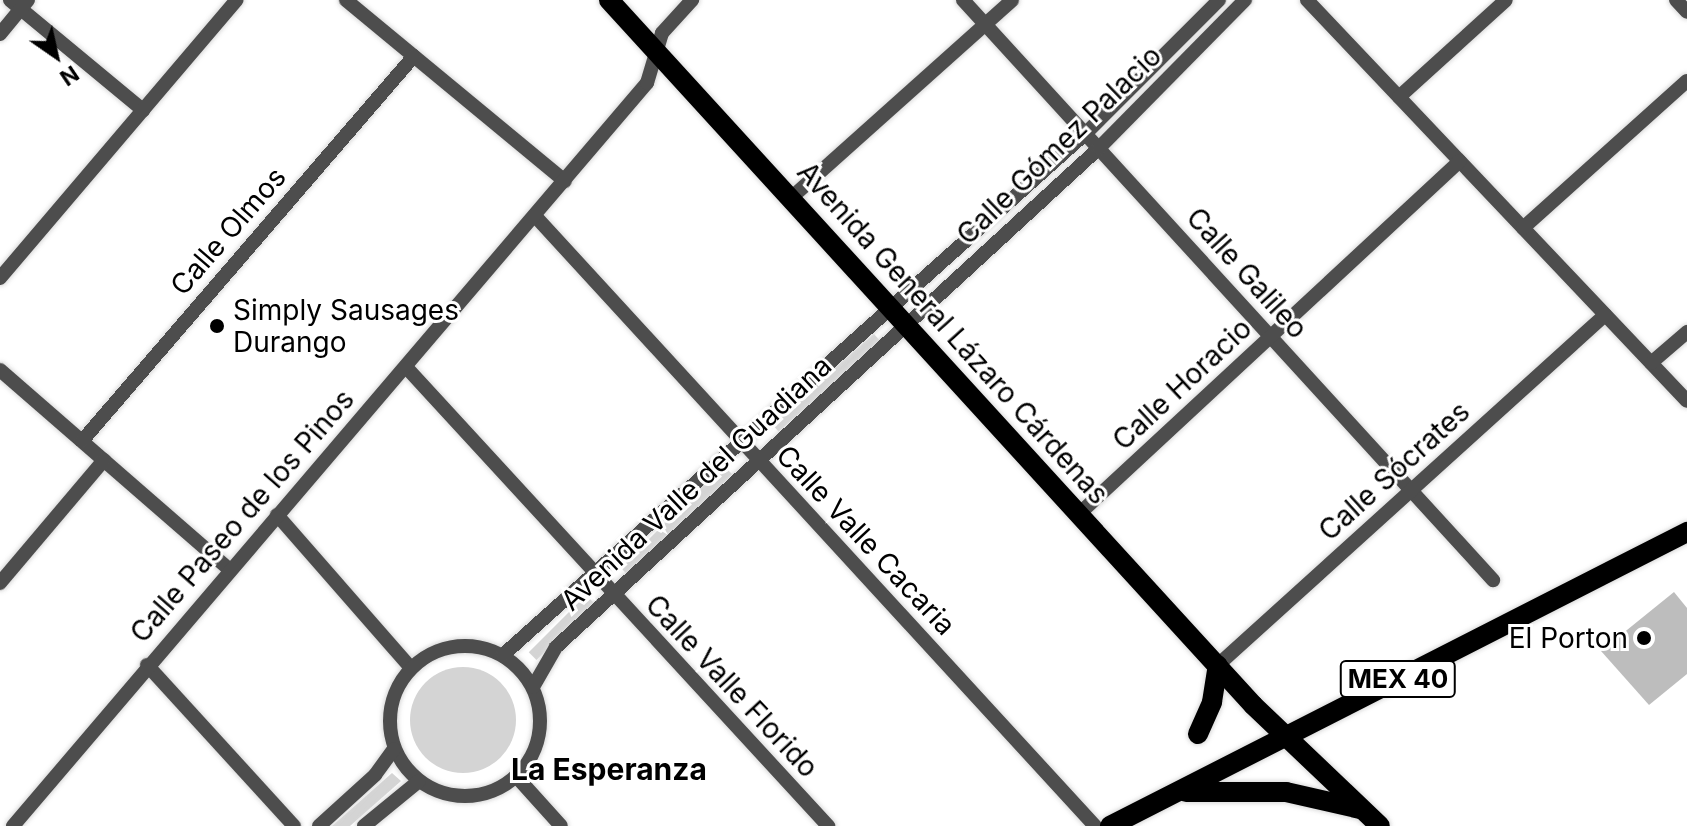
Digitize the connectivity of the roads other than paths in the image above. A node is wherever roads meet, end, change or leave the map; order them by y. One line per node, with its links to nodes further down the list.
1 (237, 0): 20 (street)
2 (346, 0): 17 (street)
3 (609, 0): 16 (main road, Avenida General Lázaro Cárdenas)
4 (692, 0): 16 (street, Calle Paseo de los Pinos)
5 (963, 0): 14 (street, Calle Galileo)
6 (1012, 0): 14 (street)
7 (1219, 0): 21 (street, Calle Gómez Palacio)
8 (1245, 0): 22 (street, Calle Gómez Palacio)
9 (1307, 0): 19 (street)
10 (1506, 0): 19 (street)
11 (1676, 0): 13 (street)
12 (20, 3): 15 (street); 20 (street)
13 (1687, 12)
14 (986, 25): 21 (street, Calle Galileo); 25 (street)
15 (0, 34)
16 (657, 53): 24 (street, Calle Paseo de los Pinos); 25 (main road, Avenida General Lázaro Cárdenas)
17 (414, 56): 24 (street); 38 (street, Calle Olmos)
18 (1687, 81): 27 (street)
19 (1399, 97): 23 (street)
20 (143, 110): 28 (street)
21 (1086, 133): 22 (street, Calle Galileo); 29 (street, Calle Gómez Palacio)
22 (1099, 148): 31 (street, Calle Gómez Palacio); 33 (street, Calle Galileo)
23 (1460, 161): 27 (street); 33 (street, Calle Horacio)
24 (565, 181): 26 (street, Calle Paseo de los Pinos)
25 (792, 197): 29 (main road, Avenida General Lázaro Cárdenas)
26 (536, 217): 35 (street, Calle Paseo de los Pinos); 39 (street, Calle Valle Cacaria)
27 (1523, 228): 30 (street)
28 (0, 278)
29 (889, 307): 31 (main road, Avenida General Lázaro Cárdenas); 39 (street, Avenida Valle del Guadiana)
30 (1605, 315): 34 (street); 42 (street, Calle Sócrates)
31 (906, 325): 41 (street, Avenida Valle del Guadiana); 43 (main road, Avenida General Lázaro Cárdenas)
32 (1687, 332): 34 (street)
33 (1269, 338): 42 (street, Calle Galileo); 43 (street, Calle Horacio)
34 (1651, 363): 37 (street)
35 (406, 367): 44 (street, Calle Paseo de los Pinos); 47 (street, Calle Valle Florido)
36 (0, 370): 38 (street)
37 (1687, 401)
38 (82, 441): 40 (street)
39 (740, 441): 41 (street, Calle Valle Cacaria); 47 (street, Avenida Valle del Guadiana)
40 (104, 460): 46 (street); 49 (street)
41 (758, 461): 50 (street, Avenida Valle del Guadiana); 69 (street, Calle Valle Cacaria)
42 (1411, 490): 48 (street, Calle Galileo); 53 (street, Calle Sócrates)
43 (1079, 514): 53 (main road, Avenida General Lázaro Cárdenas)
44 (277, 515): 46 (street, Calle Paseo de los Pinos); 54 (street)
45 (1687, 532): 57 (main road, MEX 40)
46 (230, 570): 52 (street, Calle Paseo de los Pinos)
47 (593, 574): 50 (street, Calle Valle Florido); 51 (street, Avenida Valle del Guadiana)
48 (1493, 580)
49 (0, 583)
50 (612, 595): 55 (street, Avenida Valle del Guadiana); 68 (street, Calle Valle Florido)
51 (503, 655): 54 (street); 55 (street)
52 (147, 665): 63 (street, Calle Paseo de los Pinos); 64 (street)
53 (1218, 665): 56 (main road); 57 (main road, Avenida General Lázaro Cárdenas)
54 (411, 668): 58 (street)
55 (533, 687): 59 (street)
56 (1198, 734)
57 (1287, 738): 61 (main road, MEX 40); 62 (main road, Avenida General Lázaro Cárdenas)
58 (394, 749): 60 (street); 65 (street)
59 (516, 776): 60 (street); 67 (street)
60 (419, 781): 66 (street)
61 (1178, 792): 62 (main road); 70 (main road, MEX 40)
62 (1363, 810): 71 (main road, Avenida General Lázaro Cárdenas)
63 (12, 825)
64 (294, 826)
65 (319, 826)
66 (364, 826)
67 (561, 826)
68 (828, 826)
69 (1095, 826)
70 (1110, 826)
71 (1380, 826)

